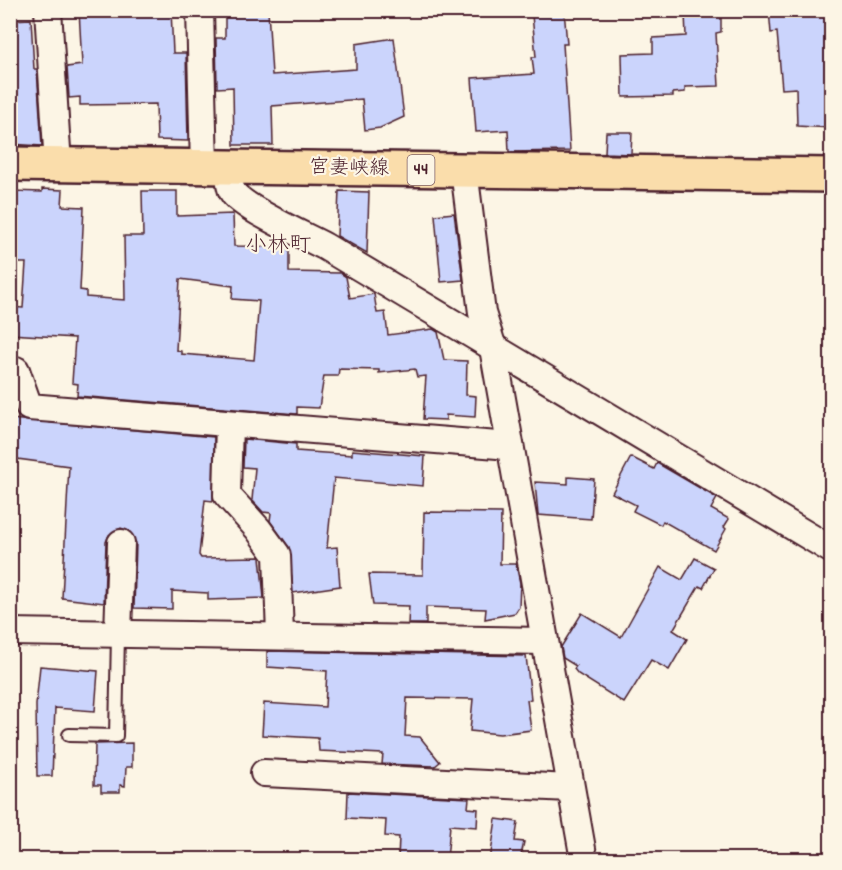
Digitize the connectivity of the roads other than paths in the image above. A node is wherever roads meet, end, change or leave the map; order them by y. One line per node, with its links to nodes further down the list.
1 (48, 10): 4 (street)
2 (200, 10): 5 (street)
3 (10, 164): 4 (main road, 宮妻峡線 / 44)
4 (58, 165): 5 (main road, 宮妻峡線 / 44)
5 (218, 167): 6 (main road, 宮妻峡線 / 44); 8 (street)
6 (464, 170): 7 (main road, 宮妻峡線 / 44); 8 (street)
7 (831, 175)
8 (493, 348): 11 (street); 13 (street)
9 (10, 370): 10 (street)
10 (229, 424): 11 (street); 16 (street)
11 (510, 446): 17 (street)
12 (121, 543): 15 (street)
13 (831, 550)
14 (10, 632): 15 (street)
15 (118, 634): 16 (street); 18 (lane)
16 (280, 635): 17 (street)
17 (544, 641): 20 (street)
18 (69, 735)
19 (264, 773): 20 (street)
20 (570, 788): 21 (street)
21 (584, 860)

